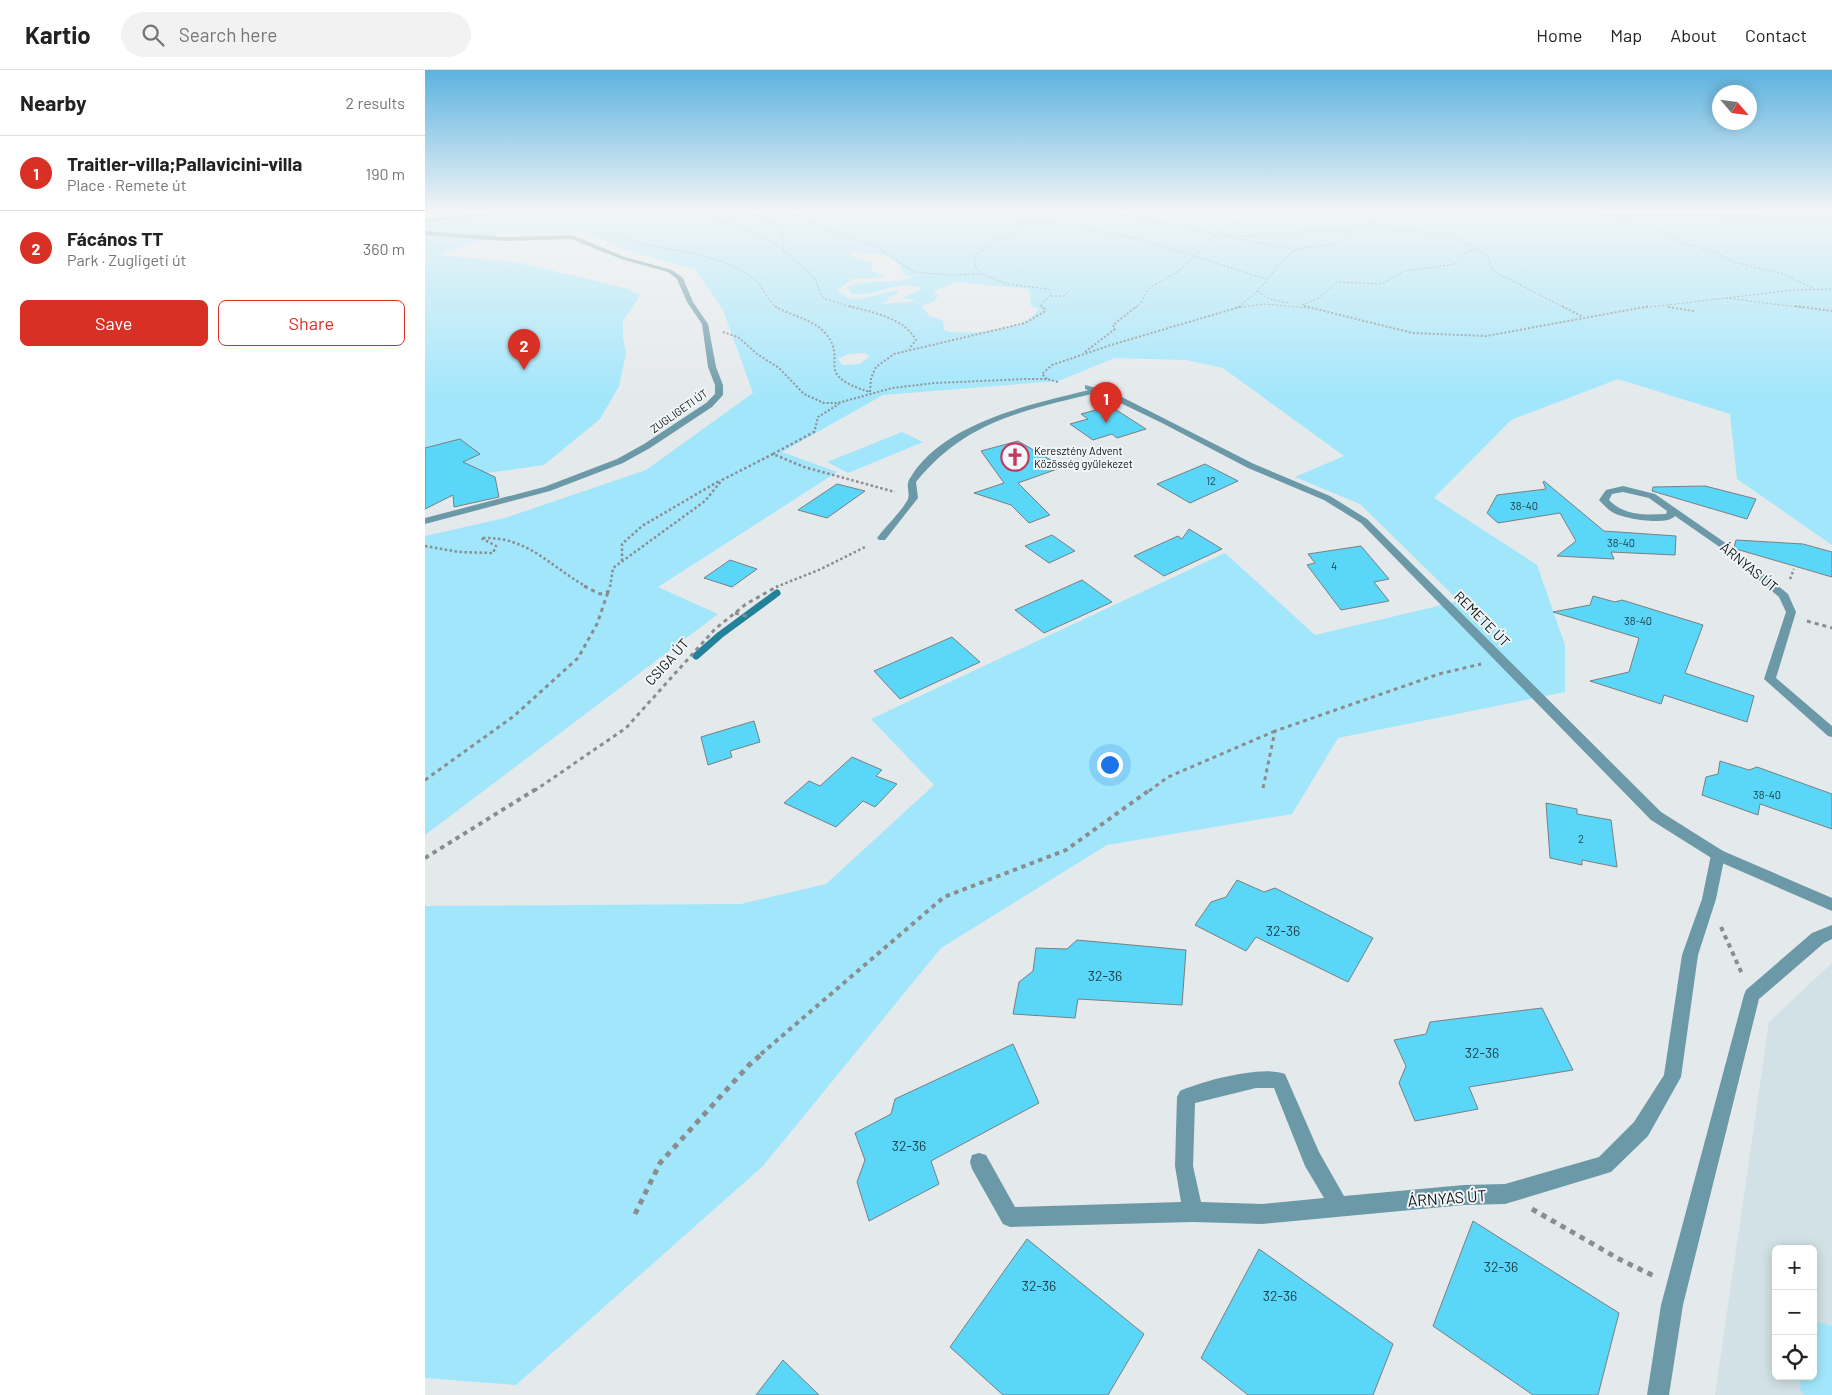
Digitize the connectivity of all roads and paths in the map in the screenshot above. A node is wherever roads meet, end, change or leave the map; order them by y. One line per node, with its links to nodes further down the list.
1 (676, 275): 33 (street, ZUGLIGETI ÚT)
2 (745, 275): 27 (path)
3 (811, 275): 25 (path)
4 (984, 275): 16 (path)
5 (1173, 275): 26 (path)
6 (1252, 275): 11 (path)
7 (1270, 275): 11 (path)
8 (1398, 275): 18 (path)
9 (1501, 275): 23 (path)
10 (1785, 275): 13 (path)
11 (1266, 279): 14 (path)
12 (1832, 288): 13 (path)
13 (1816, 289): 17 (path)
14 (1257, 291): 18 (path); 20 (path)
15 (1067, 292): 16 (path)
16 (1050, 296): 25 (path)
17 (1718, 297): 19 (path); 22 (path)
18 (1301, 306): 20 (path); 23 (path)
19 (1662, 306): 21 (path); 23 (path)
20 (1237, 307): 26 (path)
21 (1694, 311)
22 (1832, 311)
23 (1584, 317)
24 (721, 333): 28 (path)
25 (909, 349): 27 (path)
26 (1083, 354): 27 (path)
27 (870, 392): 28 (path)
28 (842, 403): 29 (path)
29 (773, 454): 30 (path); 31 (path)
30 (722, 480): 36 (path); 36 (path)
31 (913, 498): 34 (street); 42 (street, REMETE ÚT)
32 (1672, 510): 32 (street, ÁRNYAS ÚT); 39 (street, ÁRNYAS ÚT)
33 (425, 521)
34 (882, 538): 38 (path, CSIGA ÚT)
35 (425, 546): 37 (path)
36 (622, 561): 37 (path)
37 (608, 592): 45 (path)
38 (734, 612): 40 (path); 48 (path, CSIGA ÚT)
39 (1790, 616): 41 (path); 44 (street)
40 (749, 617)
41 (1832, 628)
42 (1501, 660): 43 (path); 47 (street, REMETE ÚT)
43 (1275, 731): 46 (path); 57 (path)
44 (1832, 733)
45 (425, 780)
46 (1263, 788)
47 (1718, 855): 49 (street, ÁRNYAS ÚT); 50 (street, REMETE ÚT)
48 (425, 858)
49 (1709, 899): 52 (path); 54 (street, ÁRNYAS ÚT)
50 (1832, 905)
51 (1832, 932): 52 (street)
52 (1752, 995): 58 (street)
53 (979, 1162): 56 (street, ÁRNYAS ÚT)
54 (1505, 1194): 55 (street, ÁRNYAS ÚT); 58 (path)
55 (1340, 1208): 56 (street, ÁRNYAS ÚT); 56 (street)
56 (1193, 1212)
57 (635, 1214)
58 (1675, 1295): 59 (street)
59 (1658, 1395)

